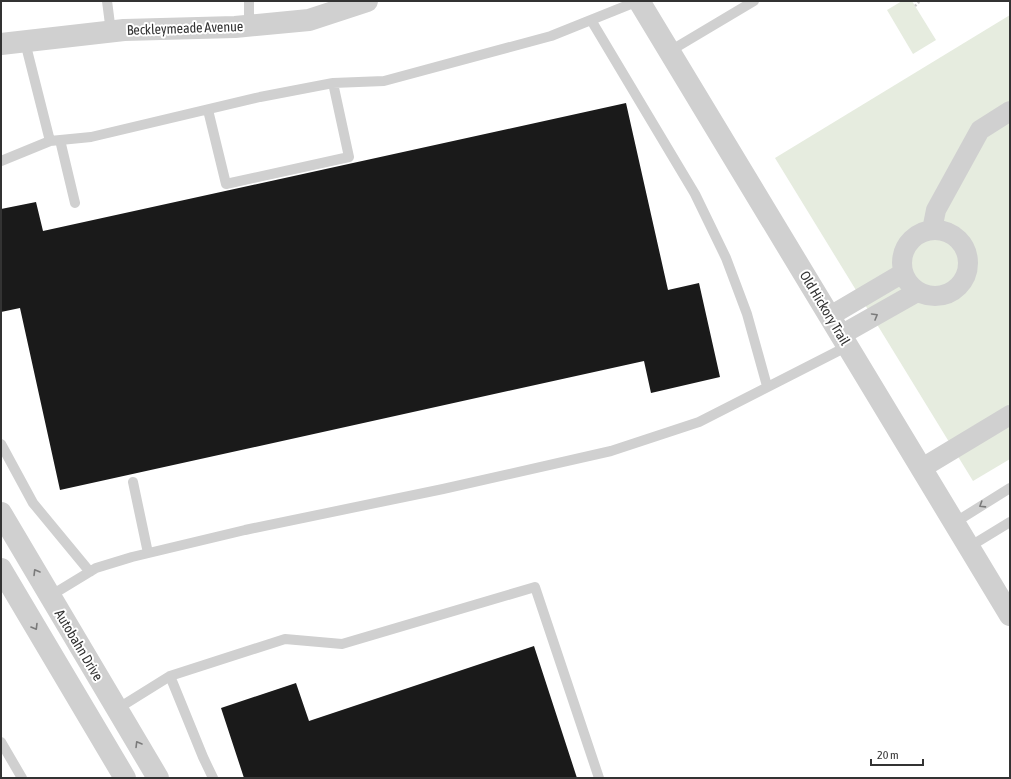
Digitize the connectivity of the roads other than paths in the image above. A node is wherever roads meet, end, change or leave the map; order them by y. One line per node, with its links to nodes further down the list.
1 (107, 1): 8 (lane)
2 (249, 1): 7 (lane)
3 (368, 1): 7 (street, Beckleymeade Avenue)
4 (638, 1): 6 (lane); 11 (street, Old Hickory Trail)
5 (754, 1): 11 (lane)
6 (591, 20): 12 (lane); 23 (lane)
7 (249, 26): 8 (street, Beckleymeade Avenue)
8 (111, 32): 9 (street, Beckleymeade Avenue)
9 (25, 42): 10 (street, Beckleymeade Avenue); 15 (lane)
10 (1, 44)
11 (670, 51): 21 (street, Old Hickory Trail)
12 (333, 83): 13 (lane); 13 (lane)
13 (208, 110): 15 (lane)
14 (1010, 111): 18 (street)
15 (55, 140): 16 (lane); 17 (lane)
16 (1, 161)
17 (75, 203)
18 (932, 230): 19 (street); 20 (street)
19 (903, 273): 20 (street); 21 (street)
20 (917, 292): 22 (street, one-way to 20)
21 (830, 316): 22 (street, Old Hickory Trail)
22 (844, 341): 23 (lane); 26 (street, Old Hickory Trail)
23 (767, 386): 33 (lane)
24 (1010, 415): 26 (street)
25 (1, 444): 35 (lane)
26 (922, 468): 31 (street, Old Hickory Trail)
27 (133, 482): 33 (lane)
28 (1010, 488): 31 (lane, one-way to 31)
29 (1, 513): 36 (street, Autobahn Drive, one-way to 29)
30 (1010, 522): 32 (lane)
31 (954, 523): 32 (street, Old Hickory Trail)
32 (969, 547): 37 (street, Old Hickory Trail)
33 (148, 553): 35 (lane)
34 (1, 569): 42 (street, Autobahn Drive, one-way to 42)
35 (90, 572): 36 (lane)
36 (50, 596): 39 (street, Autobahn Drive)
37 (1010, 615)
38 (170, 676): 39 (lane); 44 (lane); 45 (lane)
39 (117, 709): 43 (street, Autobahn Drive, one-way to 39)
40 (1, 742): 41 (lane)
41 (22, 778)
42 (125, 778)
43 (158, 778)
44 (213, 778)
45 (598, 778)

